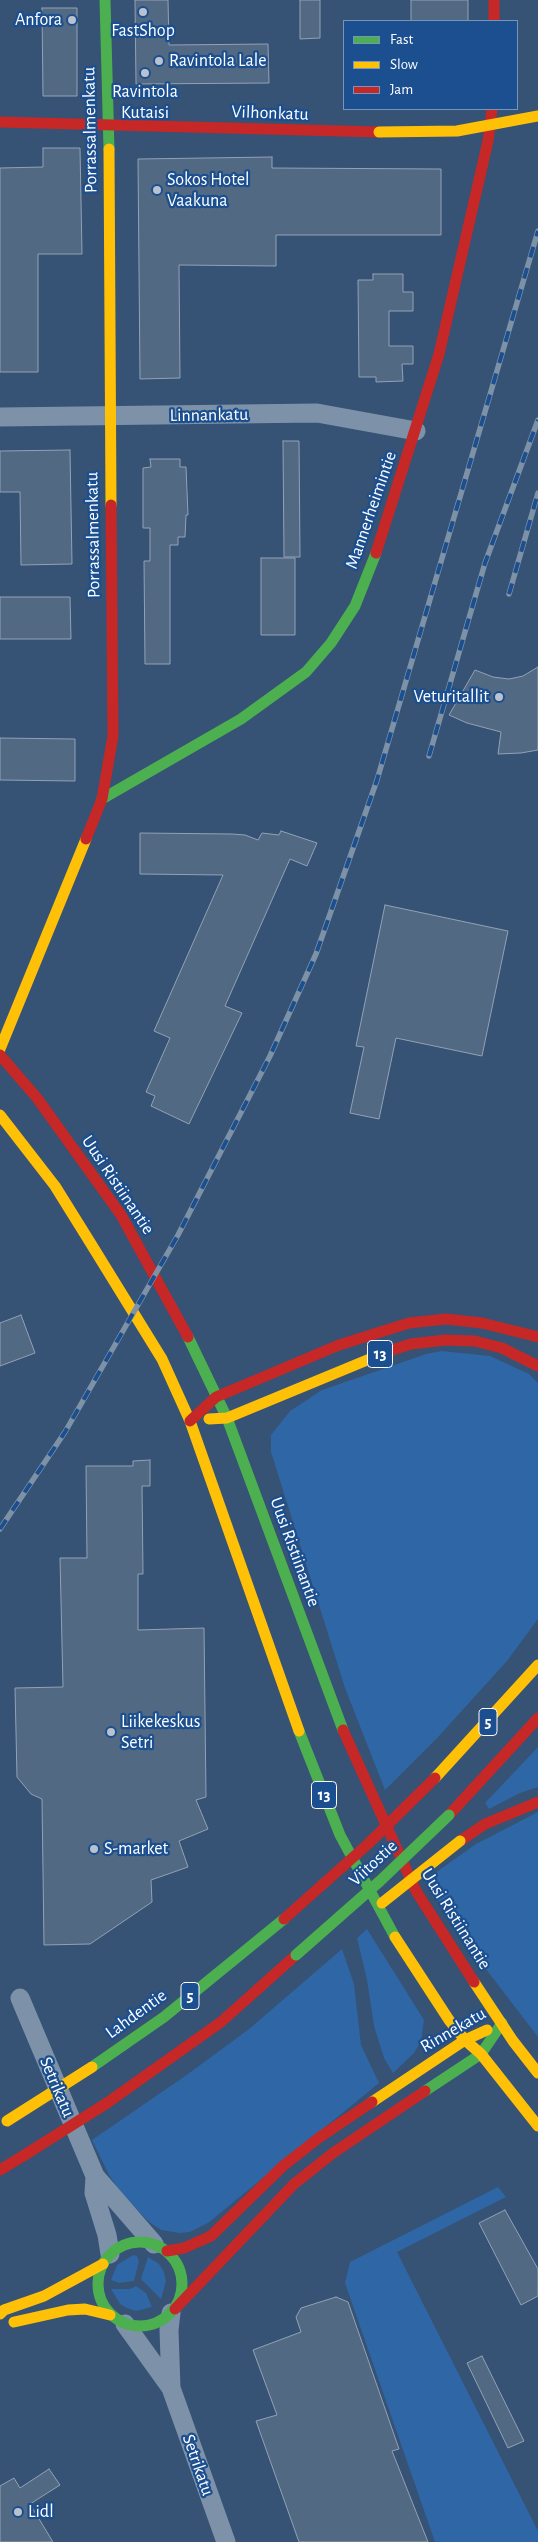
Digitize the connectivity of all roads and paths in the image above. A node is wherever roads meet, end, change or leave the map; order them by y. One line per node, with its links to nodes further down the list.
1 (105, 0): 7 (main road, Porrassalmenkatu)
2 (494, 0): 3 (main road)
3 (494, 20)
4 (492, 110): 10 (main road, Mannerheimintie)
5 (538, 116): 7 (main road, Vilhonkatu, bridge)
6 (0, 122): 7 (main road, Vilhonkatu)
7 (108, 125): 9 (main road, Porrassalmenkatu)
8 (0, 417): 9 (street, Linnankatu)
9 (110, 417): 10 (street, Linnankatu); 11 (main road, Porrassalmenkatu)
10 (416, 431): 11 (main road, Mannerheimintie)
11 (102, 799): 12 (main road, Porrassalmenkatu)
12 (0, 1049)
13 (0, 1055): 17 (main road, Uusi Ristiinantie)
14 (0, 1115): 19 (main road)
15 (538, 1338): 17 (main road)
16 (538, 1366): 18 (main road, 13)
17 (216, 1397): 18 (main road, Uusi Ristiinantie); 19 (main road)
18 (227, 1418): 19 (main road); 28 (main road, Uusi Ristiinantie)
19 (190, 1421): 29 (main road, 13)
20 (538, 1665): 24 (main road, Viitostie / 5, bridge)
21 (538, 1718): 27 (main road, Viitostie / 5, bridge)
22 (538, 1802): 23 (main road, bridge)
23 (367, 1916)
24 (284, 1919): 32 (main road, Lahdentie / 5, bridge)
25 (278, 1988): 27 (main road)
26 (20, 1998): 35 (street, Setrikatu)
27 (221, 2022): 34 (main road, 5, bridge)
28 (502, 2023): 29 (main road, Rinnekatu); 30 (main road, Rinnekatu); 31 (main road, Uusi Ristiinantie)
29 (465, 2040): 30 (main road, 13); 36 (main road, Rinnekatu)
30 (481, 2054): 33 (main road, 13); 38 (main road, Rinnekatu)
31 (538, 2073)
32 (4, 2123)
33 (538, 2126)
34 (0, 2170)
35 (95, 2176): 36 (street, Setrikatu); 37 (street, Setrikatu)
36 (160, 2248): 37 (main road); 38 (main road)
37 (107, 2259): 39 (main road); 40 (main road)
38 (173, 2311): 40 (main road); 42 (street, Setrikatu)
39 (0, 2314)
40 (118, 2319): 41 (main road); 42 (street, Setrikatu)
41 (0, 2324)
42 (171, 2388): 43 (street, Setrikatu)
43 (226, 2542)

